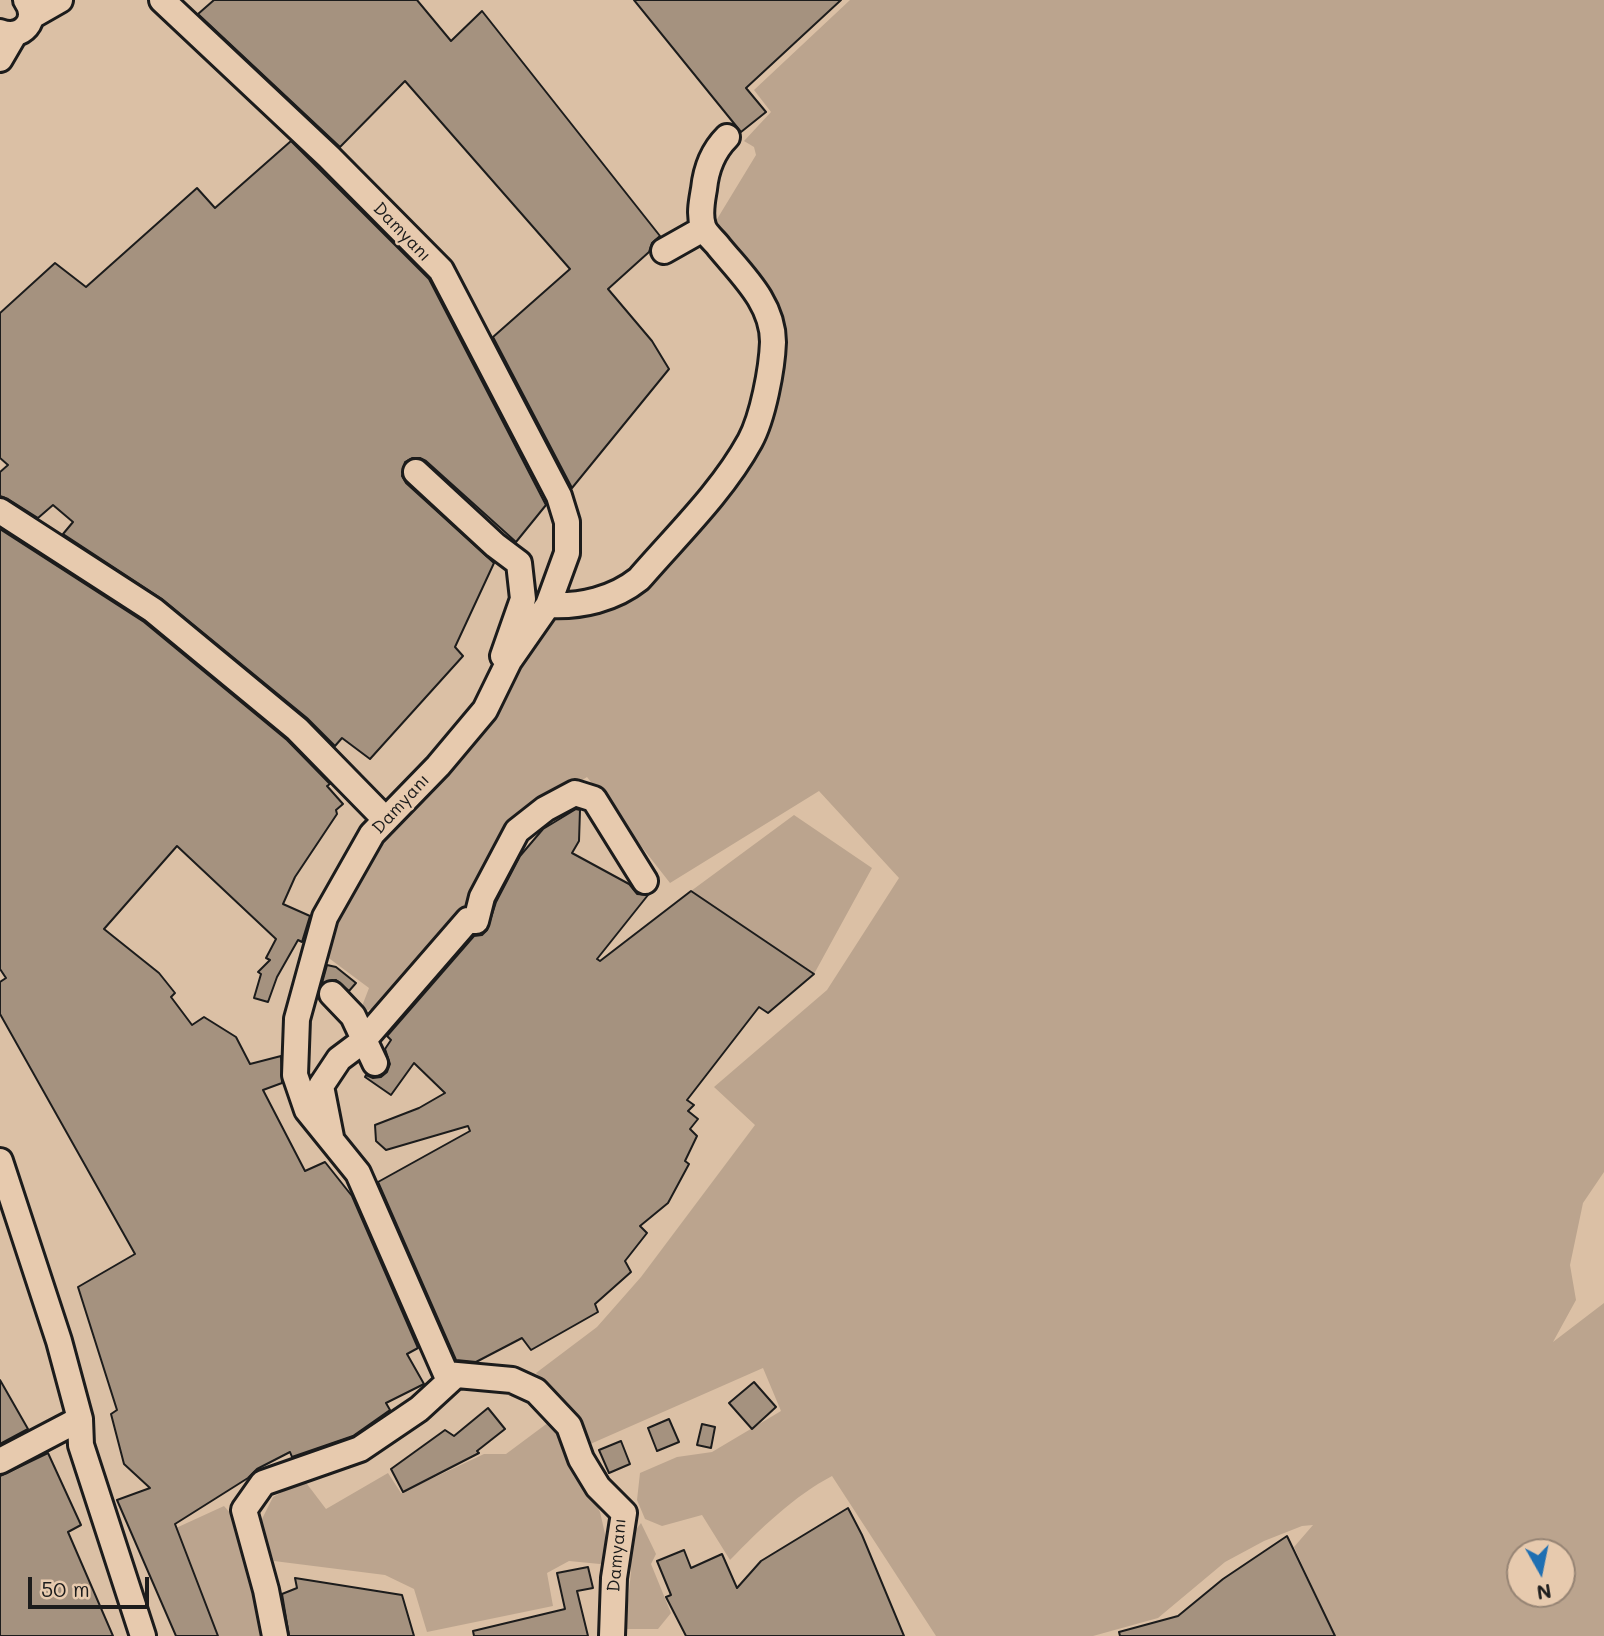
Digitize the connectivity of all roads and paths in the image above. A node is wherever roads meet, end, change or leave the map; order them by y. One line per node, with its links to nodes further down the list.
1 (60, 0): 3 (street)
2 (162, 0): 11 (street, Damyanı)
3 (29, 8): 4 (street)
4 (7, 33): 5 (street)
5 (0, 59)
6 (727, 136): 7 (street)
7 (703, 229): 8 (street); 11 (street)
8 (664, 251)
9 (416, 472): 12 (street)
10 (0, 511): 13 (street)
11 (548, 605): 12 (street, Damyanı)
12 (509, 660): 13 (street, Damyanı)
13 (385, 819): 18 (street, Damyanı)
14 (645, 880): 16 (street)
15 (332, 994): 16 (street)
16 (363, 1041): 17 (street); 18 (street)
17 (375, 1063)
18 (332, 1144): 20 (street, Damyanı)
19 (0, 1161): 21 (street)
20 (456, 1375): 24 (street); 25 (street, Damyanı)
21 (80, 1419): 22 (street); 23 (street)
22 (0, 1461)
23 (143, 1636)
24 (275, 1636)
25 (612, 1636)

